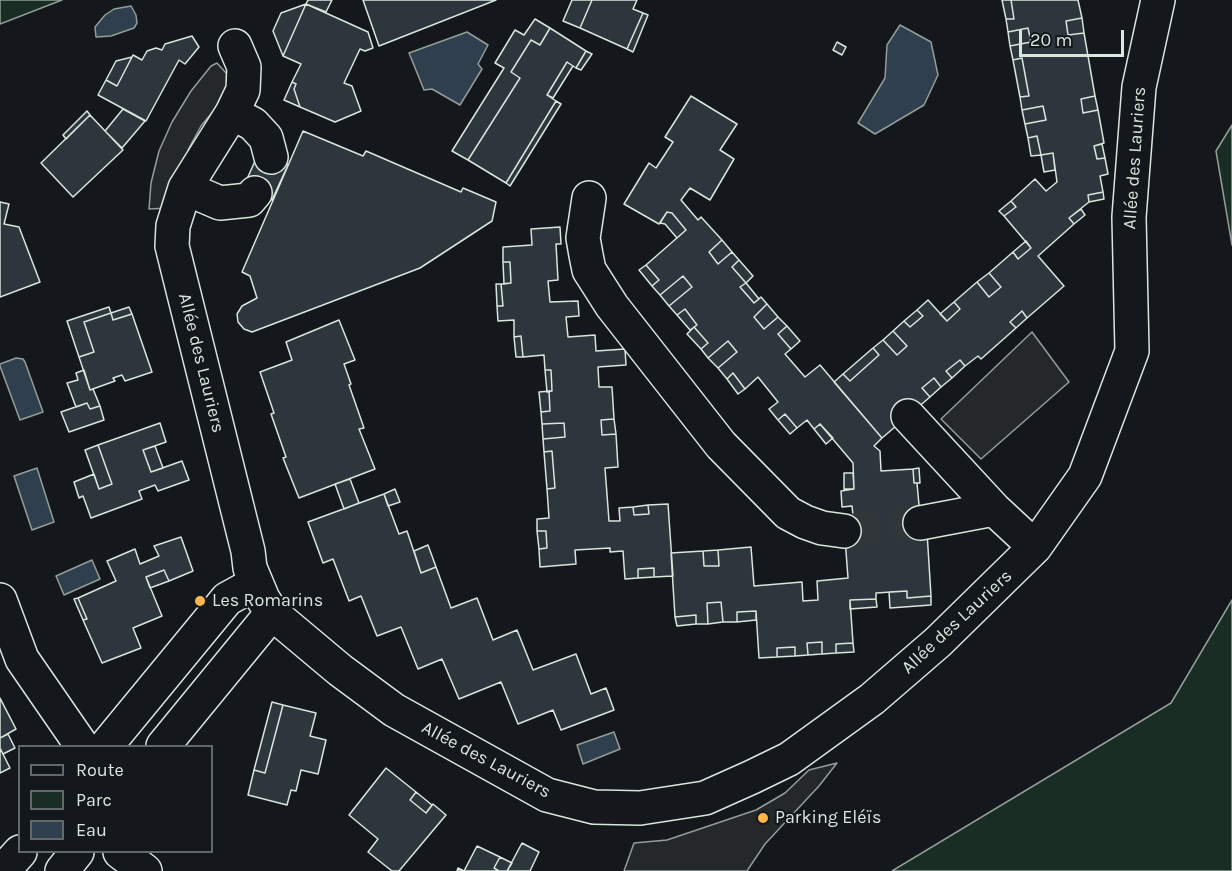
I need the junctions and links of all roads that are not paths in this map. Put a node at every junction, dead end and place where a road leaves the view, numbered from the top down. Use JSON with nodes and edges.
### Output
{"nodes":[{"id":1,"x":1158,"y":0,"type":"edge"},
{"id":2,"x":235,"y":46,"type":"dead end"},
{"id":3,"x":232,"y":113,"type":"junction"},
{"id":4,"x":271,"y":157,"type":"dead end"},
{"id":5,"x":185,"y":188,"type":"junction"},
{"id":6,"x":255,"y":193,"type":"dead end"},
{"id":7,"x":590,"y":198,"type":"dead end"},
{"id":8,"x":908,"y":416,"type":"dead end"},
{"id":9,"x":994,"y":509,"type":"junction"},
{"id":10,"x":920,"y":523,"type":"tunnel mouth"},
{"id":11,"x":844,"y":531,"type":"tunnel mouth"},
{"id":12,"x":1035,"y":548,"type":"junction"},
{"id":13,"x":256,"y":583,"type":"junction"},
{"id":14,"x":0,"y":600,"type":"edge"},
{"id":15,"x":272,"y":613,"type":"junction"},
{"id":16,"x":81,"y":745,"type":"edge"},
{"id":17,"x":108,"y":745,"type":"edge"},
{"id":18,"x":165,"y":745,"type":"edge"},
{"id":19,"x":19,"y":853,"type":"edge"},
{"id":20,"x":76,"y":853,"type":"edge"},
{"id":21,"x":121,"y":853,"type":"edge"},
{"id":22,"x":3,"y":871,"type":"edge"},
{"id":23,"x":62,"y":871,"type":"edge"},
{"id":24,"x":145,"y":871,"type":"edge"}],
"edges":[{"from":1,"to":12,"type":"street","name":"Allée des Lauriers"},
{"from":2,"to":3,"type":"street","name":"Allée des Lauriers"},
{"from":3,"to":4,"type":"street"},
{"from":3,"to":5,"type":"street","name":"Allée des Lauriers"},
{"from":5,"to":6,"type":"street"},
{"from":5,"to":13,"type":"street","name":"Allée des Lauriers"},
{"from":7,"to":11,"type":"street"},
{"from":8,"to":9,"type":"street"},
{"from":9,"to":10,"type":"street"},
{"from":9,"to":12,"type":"street"},
{"from":12,"to":15,"type":"street","name":"Allée des Lauriers"},
{"from":13,"to":15,"type":"street","name":"Allée des Lauriers"},
{"from":13,"to":17,"type":"street"},
{"from":14,"to":16,"type":"street"},
{"from":15,"to":18,"type":"street"},
{"from":19,"to":22,"type":"street"},
{"from":20,"to":23,"type":"street"},
{"from":21,"to":24,"type":"street"}]}
